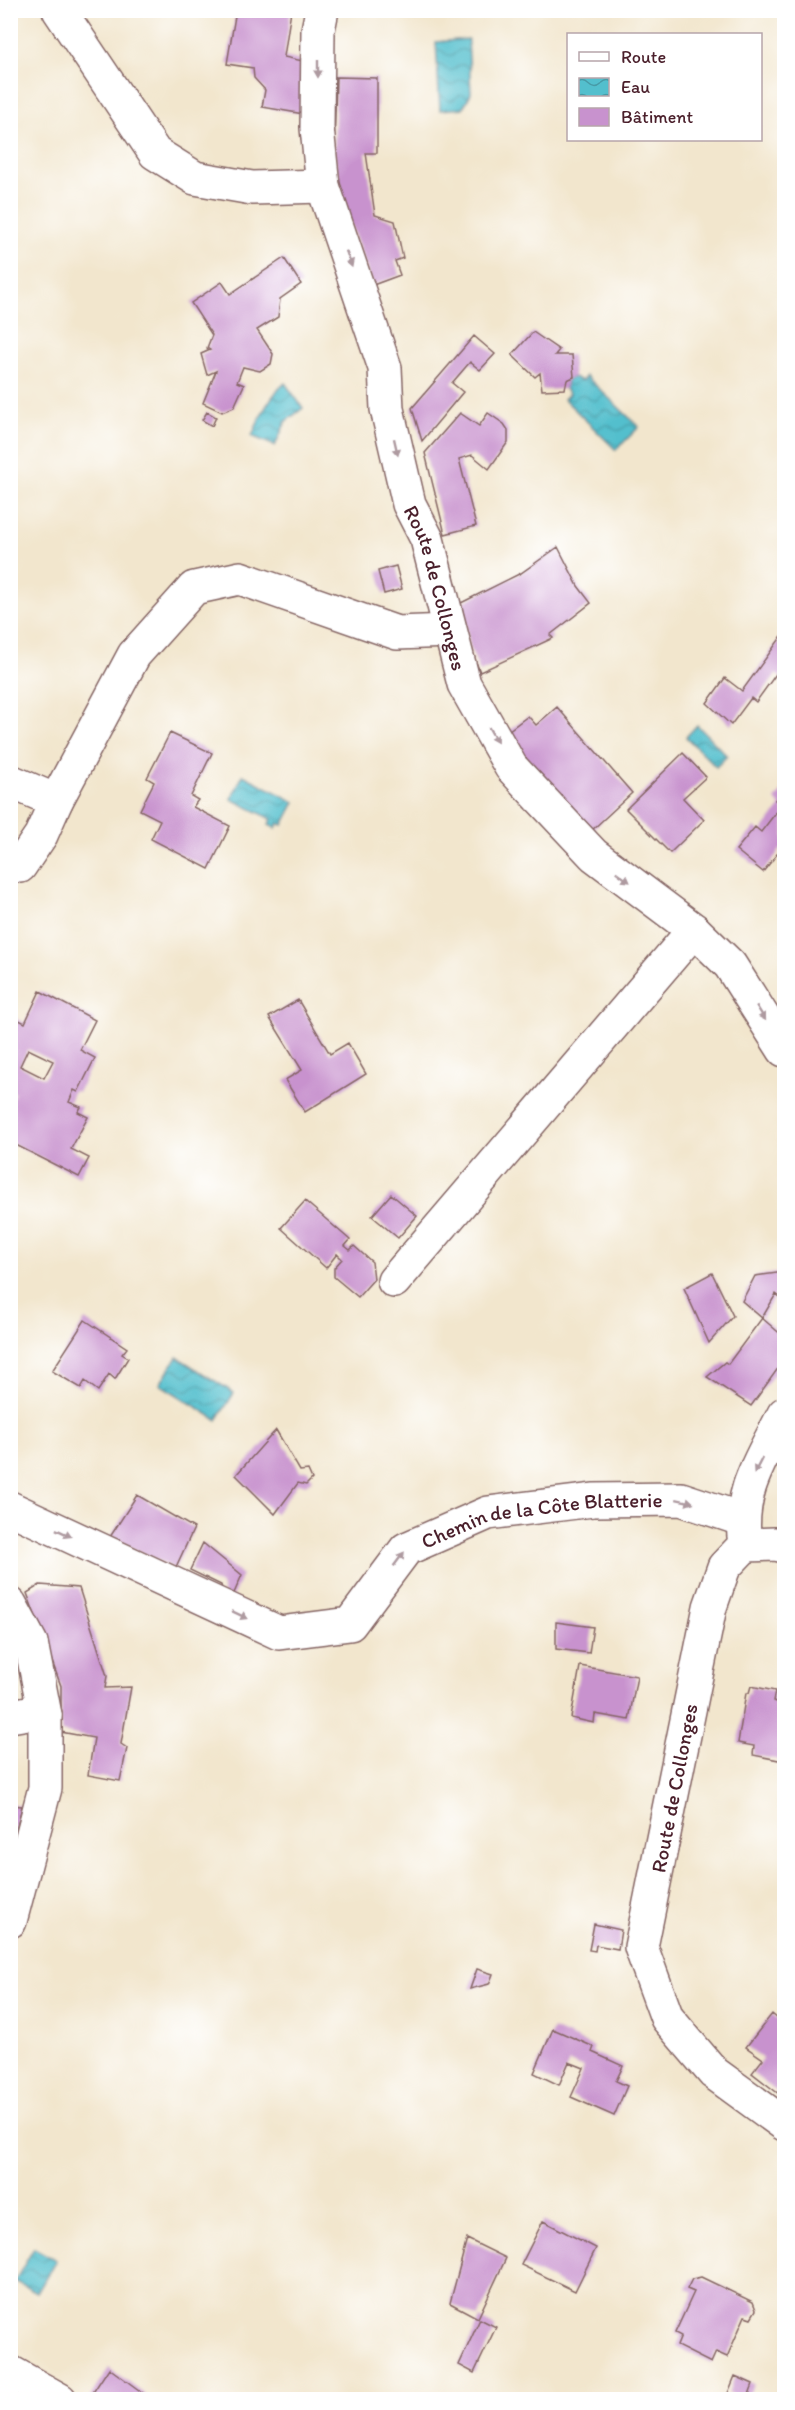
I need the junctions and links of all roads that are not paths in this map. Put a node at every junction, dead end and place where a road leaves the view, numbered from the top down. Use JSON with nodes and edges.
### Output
{"nodes":[{"id":1,"x":58,"y":10,"type":"edge"},
{"id":2,"x":322,"y":10,"type":"edge"},
{"id":3,"x":323,"y":186,"type":"junction"},
{"id":4,"x":449,"y":631,"type":"junction"},
{"id":5,"x":10,"y":781,"type":"edge"},
{"id":6,"x":56,"y":801,"type":"junction"},
{"id":7,"x":10,"y":865,"type":"edge"},
{"id":8,"x":694,"y":930,"type":"junction"},
{"id":9,"x":784,"y":1050,"type":"edge"},
{"id":10,"x":394,"y":1281,"type":"dead end"},
{"id":11,"x":784,"y":1414,"type":"edge"},
{"id":12,"x":10,"y":1508,"type":"edge"},
{"id":13,"x":743,"y":1532,"type":"junction"},
{"id":14,"x":784,"y":1546,"type":"edge"},
{"id":15,"x":10,"y":1604,"type":"edge"},
{"id":16,"x":23,"y":1668,"type":"edge"},
{"id":17,"x":45,"y":1715,"type":"junction"},
{"id":18,"x":10,"y":1716,"type":"edge"},
{"id":19,"x":10,"y":1921,"type":"edge"},
{"id":20,"x":784,"y":2124,"type":"edge"},
{"id":21,"x":10,"y":2372,"type":"edge"},
{"id":22,"x":60,"y":2400,"type":"edge"}],
"edges":[{"from":1,"to":3,"type":"street"},
{"from":2,"to":3,"type":"street","name":"Route de Collonges","one_way":true},
{"from":3,"to":4,"type":"street","name":"Route de Collonges","one_way":true},
{"from":4,"to":6,"type":"street"},
{"from":4,"to":8,"type":"street","name":"Route de Collonges","one_way":true},
{"from":5,"to":6,"type":"street"},
{"from":6,"to":7,"type":"street"},
{"from":8,"to":9,"type":"street","name":"Route de Collonges","one_way":true},
{"from":8,"to":10,"type":"street"},
{"from":11,"to":13,"type":"street","one_way":true},
{"from":12,"to":13,"type":"street","name":"Chemin de la Côte Blatterie","one_way":true},
{"from":13,"to":14,"type":"street"},
{"from":13,"to":20,"type":"street","name":"Route de Collonges"},
{"from":15,"to":16,"type":"street"},
{"from":16,"to":17,"type":"street"},
{"from":17,"to":18,"type":"street"},
{"from":17,"to":19,"type":"street"},
{"from":21,"to":22,"type":"street"}]}
